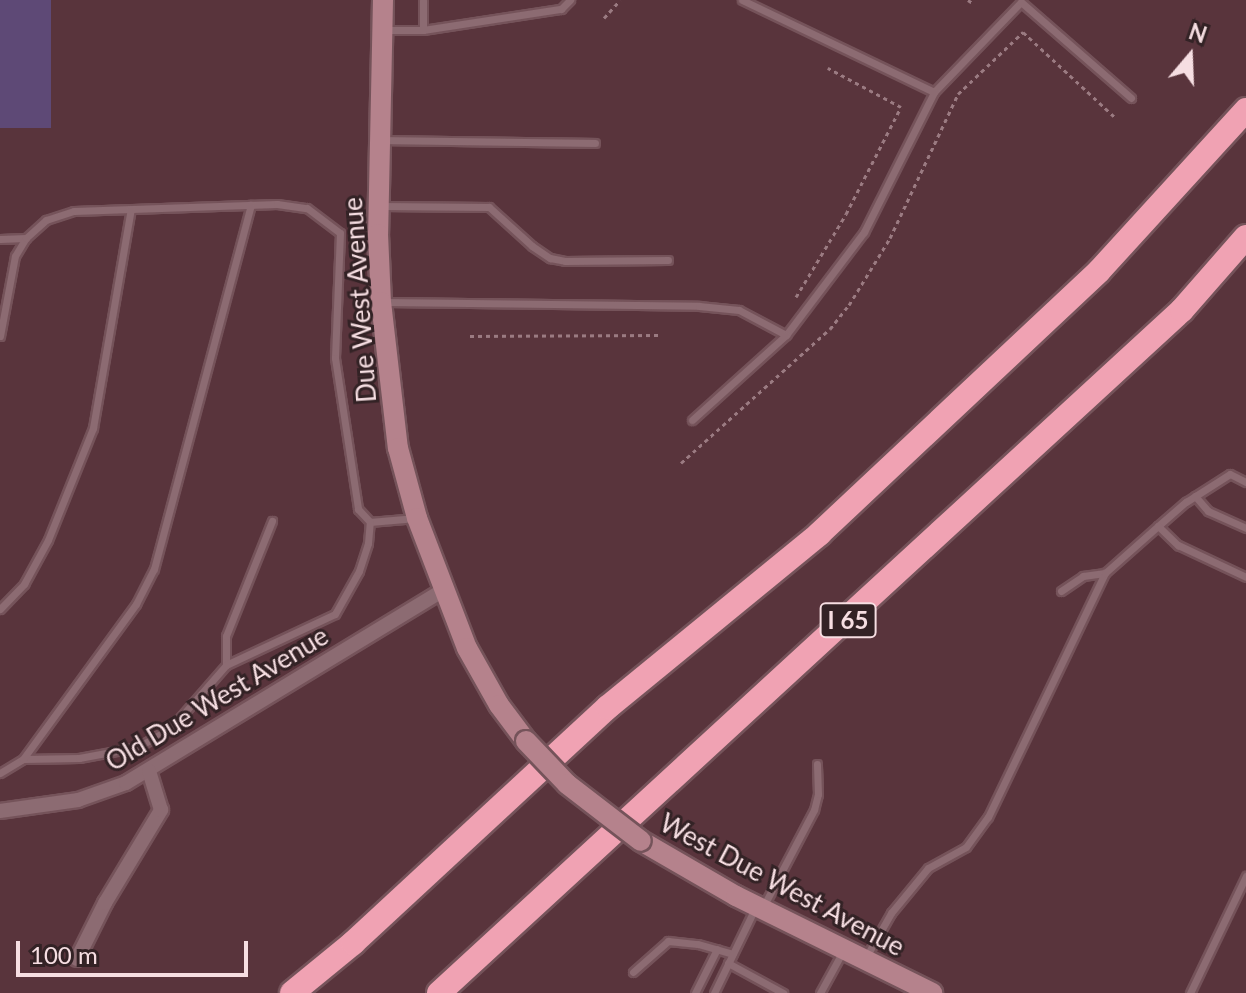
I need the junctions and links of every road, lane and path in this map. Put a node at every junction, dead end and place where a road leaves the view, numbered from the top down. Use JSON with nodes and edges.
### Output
{"nodes":[{"id":1,"x":383,"y":0,"type":"edge"},
{"id":2,"x":423,"y":0,"type":"edge"},
{"id":3,"x":570,"y":0,"type":"edge"},
{"id":4,"x":620,"y":0,"type":"edge"},
{"id":5,"x":742,"y":0,"type":"edge"},
{"id":6,"x":1019,"y":1,"type":"edge"},
{"id":7,"x":604,"y":18,"type":"dead end"},
{"id":8,"x":382,"y":30,"type":"junction"},
{"id":9,"x":423,"y":30,"type":"junction"},
{"id":10,"x":1023,"y":32,"type":"dead end"},
{"id":11,"x":828,"y":68,"type":"dead end"},
{"id":12,"x":934,"y":92,"type":"junction"},
{"id":13,"x":1131,"y":98,"type":"dead end"},
{"id":14,"x":1246,"y":110,"type":"edge"},
{"id":15,"x":1116,"y":118,"type":"dead end"},
{"id":16,"x":379,"y":140,"type":"junction"},
{"id":17,"x":595,"y":143,"type":"dead end"},
{"id":18,"x":251,"y":205,"type":"junction"},
{"id":19,"x":378,"y":206,"type":"junction"},
{"id":20,"x":131,"y":209,"type":"junction"},
{"id":21,"x":1246,"y":237,"type":"edge"},
{"id":22,"x":26,"y":238,"type":"junction"},
{"id":23,"x":0,"y":239,"type":"edge"},
{"id":24,"x":668,"y":260,"type":"dead end"},
{"id":25,"x":796,"y":297,"type":"dead end"},
{"id":26,"x":381,"y":302,"type":"junction"},
{"id":27,"x":661,"y":335,"type":"dead end"},
{"id":28,"x":786,"y":335,"type":"junction"},
{"id":29,"x":0,"y":336,"type":"edge"},
{"id":30,"x":470,"y":336,"type":"dead end"},
{"id":31,"x":692,"y":420,"type":"dead end"},
{"id":32,"x":1246,"y":482,"type":"edge"},
{"id":33,"x":1195,"y":496,"type":"junction"},
{"id":34,"x":417,"y":518,"type":"junction"},
{"id":35,"x":272,"y":521,"type":"dead end"},
{"id":36,"x":370,"y":522,"type":"junction"},
{"id":37,"x":1158,"y":526,"type":"junction"},
{"id":38,"x":1246,"y":528,"type":"edge"},
{"id":39,"x":1105,"y":573,"type":"junction"},
{"id":40,"x":1246,"y":577,"type":"edge"},
{"id":41,"x":444,"y":590,"type":"junction"},
{"id":42,"x":1061,"y":591,"type":"dead end"},
{"id":43,"x":0,"y":609,"type":"edge"},
{"id":44,"x":226,"y":665,"type":"junction"},
{"id":45,"x":23,"y":759,"type":"junction"},
{"id":46,"x":817,"y":764,"type":"dead end"},
{"id":47,"x":149,"y":771,"type":"junction"},
{"id":48,"x":0,"y":773,"type":"edge"},
{"id":49,"x":0,"y":811,"type":"edge"},
{"id":50,"x":1246,"y":876,"type":"edge"},
{"id":51,"x":759,"y":907,"type":"junction"},
{"id":52,"x":717,"y":949,"type":"junction"},
{"id":53,"x":844,"y":949,"type":"junction"},
{"id":54,"x":733,"y":954,"type":"junction"},
{"id":55,"x":77,"y":959,"type":"dead end"},
{"id":56,"x":865,"y":960,"type":"junction"},
{"id":57,"x":728,"y":963,"type":"junction"},
{"id":58,"x":633,"y":972,"type":"dead end"},
{"id":59,"x":292,"y":993,"type":"edge"},
{"id":60,"x":439,"y":993,"type":"edge"},
{"id":61,"x":695,"y":993,"type":"edge"},
{"id":62,"x":714,"y":993,"type":"edge"},
{"id":63,"x":783,"y":993,"type":"edge"},
{"id":64,"x":820,"y":993,"type":"edge"},
{"id":65,"x":932,"y":993,"type":"edge"},
{"id":66,"x":1190,"y":993,"type":"edge"}],
"edges":[{"from":1,"to":8,"type":"main road","name":"Due West Avenue"},
{"from":2,"to":9,"type":"lane"},
{"from":3,"to":9,"type":"lane"},
{"from":4,"to":7,"type":"path"},
{"from":5,"to":12,"type":"lane"},
{"from":6,"to":12,"type":"lane"},
{"from":6,"to":13,"type":"lane"},
{"from":8,"to":9,"type":"lane"},
{"from":8,"to":16,"type":"main road","name":"Due West Avenue"},
{"from":10,"to":15,"type":"path"},
{"from":11,"to":25,"type":"path"},
{"from":12,"to":28,"type":"lane"},
{"from":14,"to":59,"type":"highway"},
{"from":16,"to":17,"type":"lane"},
{"from":16,"to":19,"type":"main road","name":"Due West Avenue"},
{"from":18,"to":20,"type":"lane"},
{"from":18,"to":36,"type":"lane"},
{"from":18,"to":45,"type":"lane"},
{"from":19,"to":24,"type":"lane"},
{"from":19,"to":26,"type":"main road","name":"Due West Avenue"},
{"from":20,"to":22,"type":"lane"},
{"from":20,"to":43,"type":"lane"},
{"from":21,"to":60,"type":"highway","number":"I 65"},
{"from":22,"to":23,"type":"lane"},
{"from":22,"to":29,"type":"lane"},
{"from":26,"to":28,"type":"lane"},
{"from":26,"to":34,"type":"main road","name":"Due West Avenue"},
{"from":27,"to":30,"type":"path"},
{"from":28,"to":31,"type":"lane"},
{"from":32,"to":33,"type":"lane"},
{"from":33,"to":37,"type":"lane"},
{"from":33,"to":38,"type":"lane"},
{"from":34,"to":36,"type":"lane"},
{"from":34,"to":41,"type":"main road","name":"Due West Avenue"},
{"from":35,"to":44,"type":"lane"},
{"from":36,"to":44,"type":"lane"},
{"from":37,"to":39,"type":"lane"},
{"from":37,"to":40,"type":"lane"},
{"from":39,"to":42,"type":"lane"},
{"from":39,"to":56,"type":"lane"},
{"from":41,"to":47,"type":"street","name":"Old Due West Avenue"},
{"from":41,"to":51,"type":"main road","name":"West Due West Avenue","bridge":true},
{"from":44,"to":45,"type":"lane"},
{"from":45,"to":48,"type":"lane"},
{"from":46,"to":51,"type":"lane"},
{"from":47,"to":49,"type":"street","name":"Old Due West Avenue"},
{"from":47,"to":55,"type":"street"},
{"from":50,"to":66,"type":"lane"},
{"from":51,"to":53,"type":"main road","name":"West Due West Avenue"},
{"from":51,"to":54,"type":"lane"},
{"from":52,"to":54,"type":"lane"},
{"from":52,"to":58,"type":"lane"},
{"from":52,"to":61,"type":"lane"},
{"from":53,"to":56,"type":"main road","name":"West Due West Avenue"},
{"from":53,"to":64,"type":"lane"},
{"from":54,"to":57,"type":"lane"},
{"from":56,"to":65,"type":"main road","name":"West Due West Avenue"},
{"from":57,"to":62,"type":"lane"},
{"from":57,"to":63,"type":"lane"}]}
